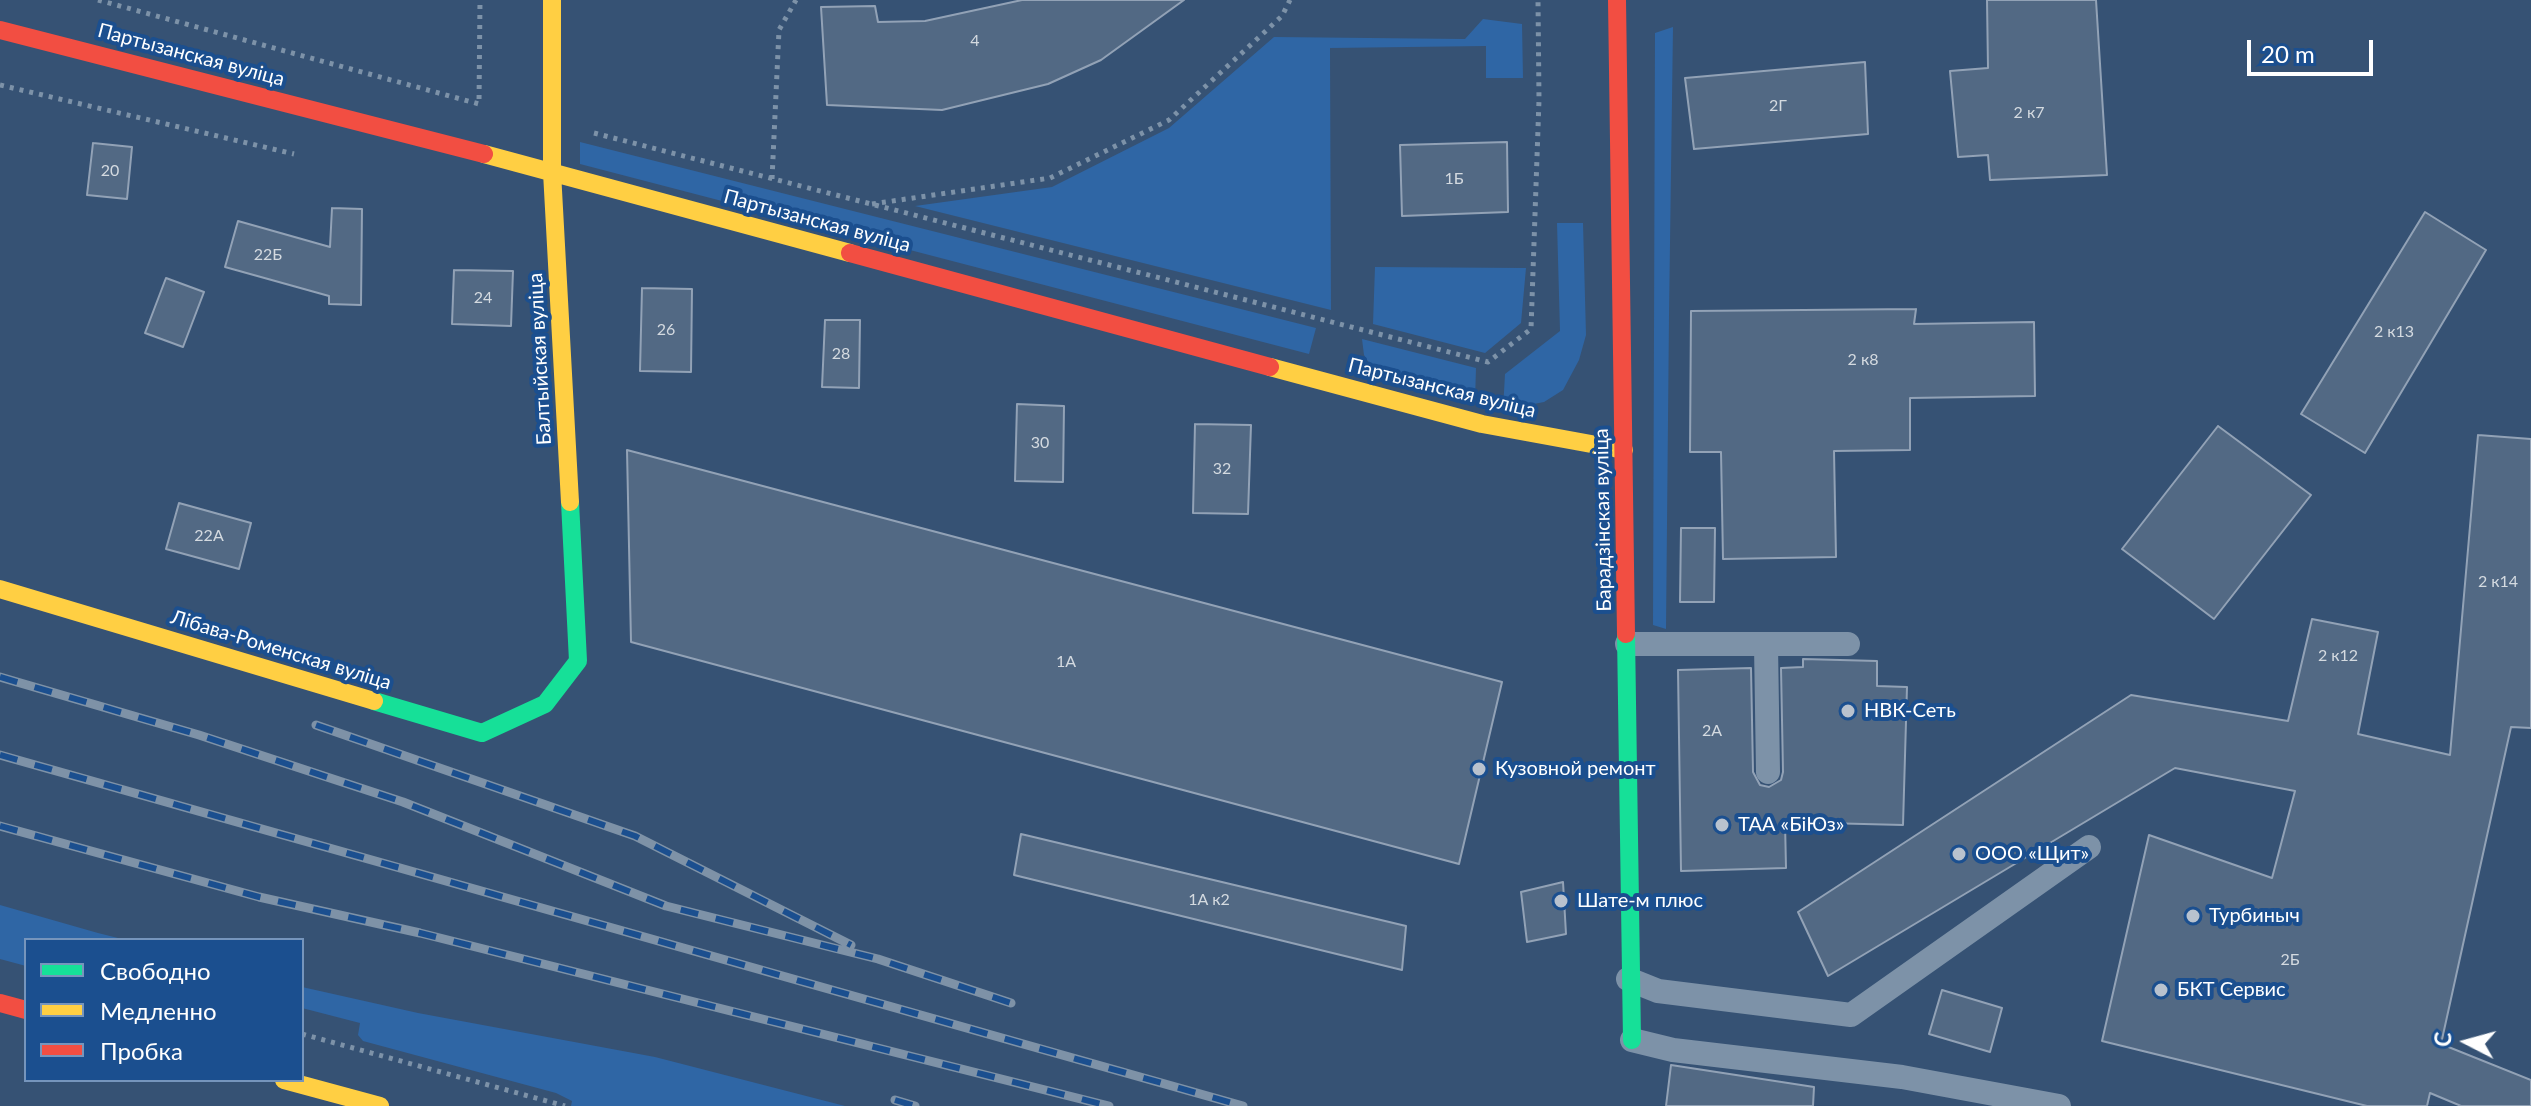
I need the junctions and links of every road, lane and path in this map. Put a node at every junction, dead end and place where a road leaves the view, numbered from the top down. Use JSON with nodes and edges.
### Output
{"nodes":[{"id":1,"x":98,"y":0,"type":"edge"},
{"id":2,"x":480,"y":0,"type":"edge"},
{"id":3,"x":552,"y":0,"type":"edge"},
{"id":4,"x":796,"y":0,"type":"edge"},
{"id":5,"x":1290,"y":0,"type":"edge"},
{"id":6,"x":1538,"y":0,"type":"edge"},
{"id":7,"x":1617,"y":0,"type":"edge"},
{"id":8,"x":0,"y":30,"type":"edge"},
{"id":9,"x":0,"y":85,"type":"edge"},
{"id":10,"x":585,"y":131,"type":"dead end"},
{"id":11,"x":308,"y":158,"type":"dead end"},
{"id":12,"x":552,"y":172,"type":"junction"},
{"id":13,"x":772,"y":179,"type":"junction"},
{"id":14,"x":870,"y":204,"type":"junction"},
{"id":15,"x":1624,"y":450,"type":"junction"},
{"id":16,"x":0,"y":589,"type":"edge"},
{"id":17,"x":1627,"y":644,"type":"junction"},
{"id":18,"x":1848,"y":644,"type":"dead end"},
{"id":19,"x":1766,"y":645,"type":"junction"},
{"id":20,"x":545,"y":704,"type":"joint"},
{"id":21,"x":1768,"y":772,"type":"dead end"},
{"id":22,"x":2089,"y":847,"type":"dead end"},
{"id":23,"x":1628,"y":979,"type":"junction"},
{"id":24,"x":0,"y":1003,"type":"edge"},
{"id":25,"x":24,"y":1009,"type":"edge"},
{"id":26,"x":304,"y":1035,"type":"edge"},
{"id":27,"x":1632,"y":1040,"type":"joint"},
{"id":28,"x":291,"y":1082,"type":"edge"},
{"id":29,"x":380,"y":1106,"type":"edge"},
{"id":30,"x":565,"y":1106,"type":"edge"},
{"id":31,"x":2059,"y":1106,"type":"edge"}],
"edges":[{"from":1,"to":2,"type":"path"},
{"from":3,"to":12,"type":"street","name":"Балтыйская вуліца"},
{"from":4,"to":13,"type":"path"},
{"from":5,"to":14,"type":"path"},
{"from":6,"to":14,"type":"path"},
{"from":7,"to":15,"type":"street","name":"Барадзінская вуліца"},
{"from":8,"to":12,"type":"street","name":"Партызанская вуліца"},
{"from":9,"to":11,"type":"path"},
{"from":10,"to":13,"type":"path"},
{"from":12,"to":15,"type":"street","name":"Партызанская вуліца"},
{"from":12,"to":20,"type":"street","name":"Балтыйская вуліца"},
{"from":13,"to":14,"type":"path"},
{"from":15,"to":17,"type":"street","name":"Барадзінская вуліца"},
{"from":16,"to":20,"type":"street","name":"Лібава-Роменская вуліца"},
{"from":17,"to":19,"type":"lane"},
{"from":17,"to":23,"type":"street","name":"Барадзінская вуліца"},
{"from":18,"to":19,"type":"lane"},
{"from":19,"to":21,"type":"lane"},
{"from":22,"to":23,"type":"lane"},
{"from":23,"to":27,"type":"street","name":"Барадзінская вуліца"},
{"from":24,"to":25,"type":"street"},
{"from":26,"to":30,"type":"path"},
{"from":27,"to":31,"type":"lane"},
{"from":28,"to":29,"type":"street"}]}
